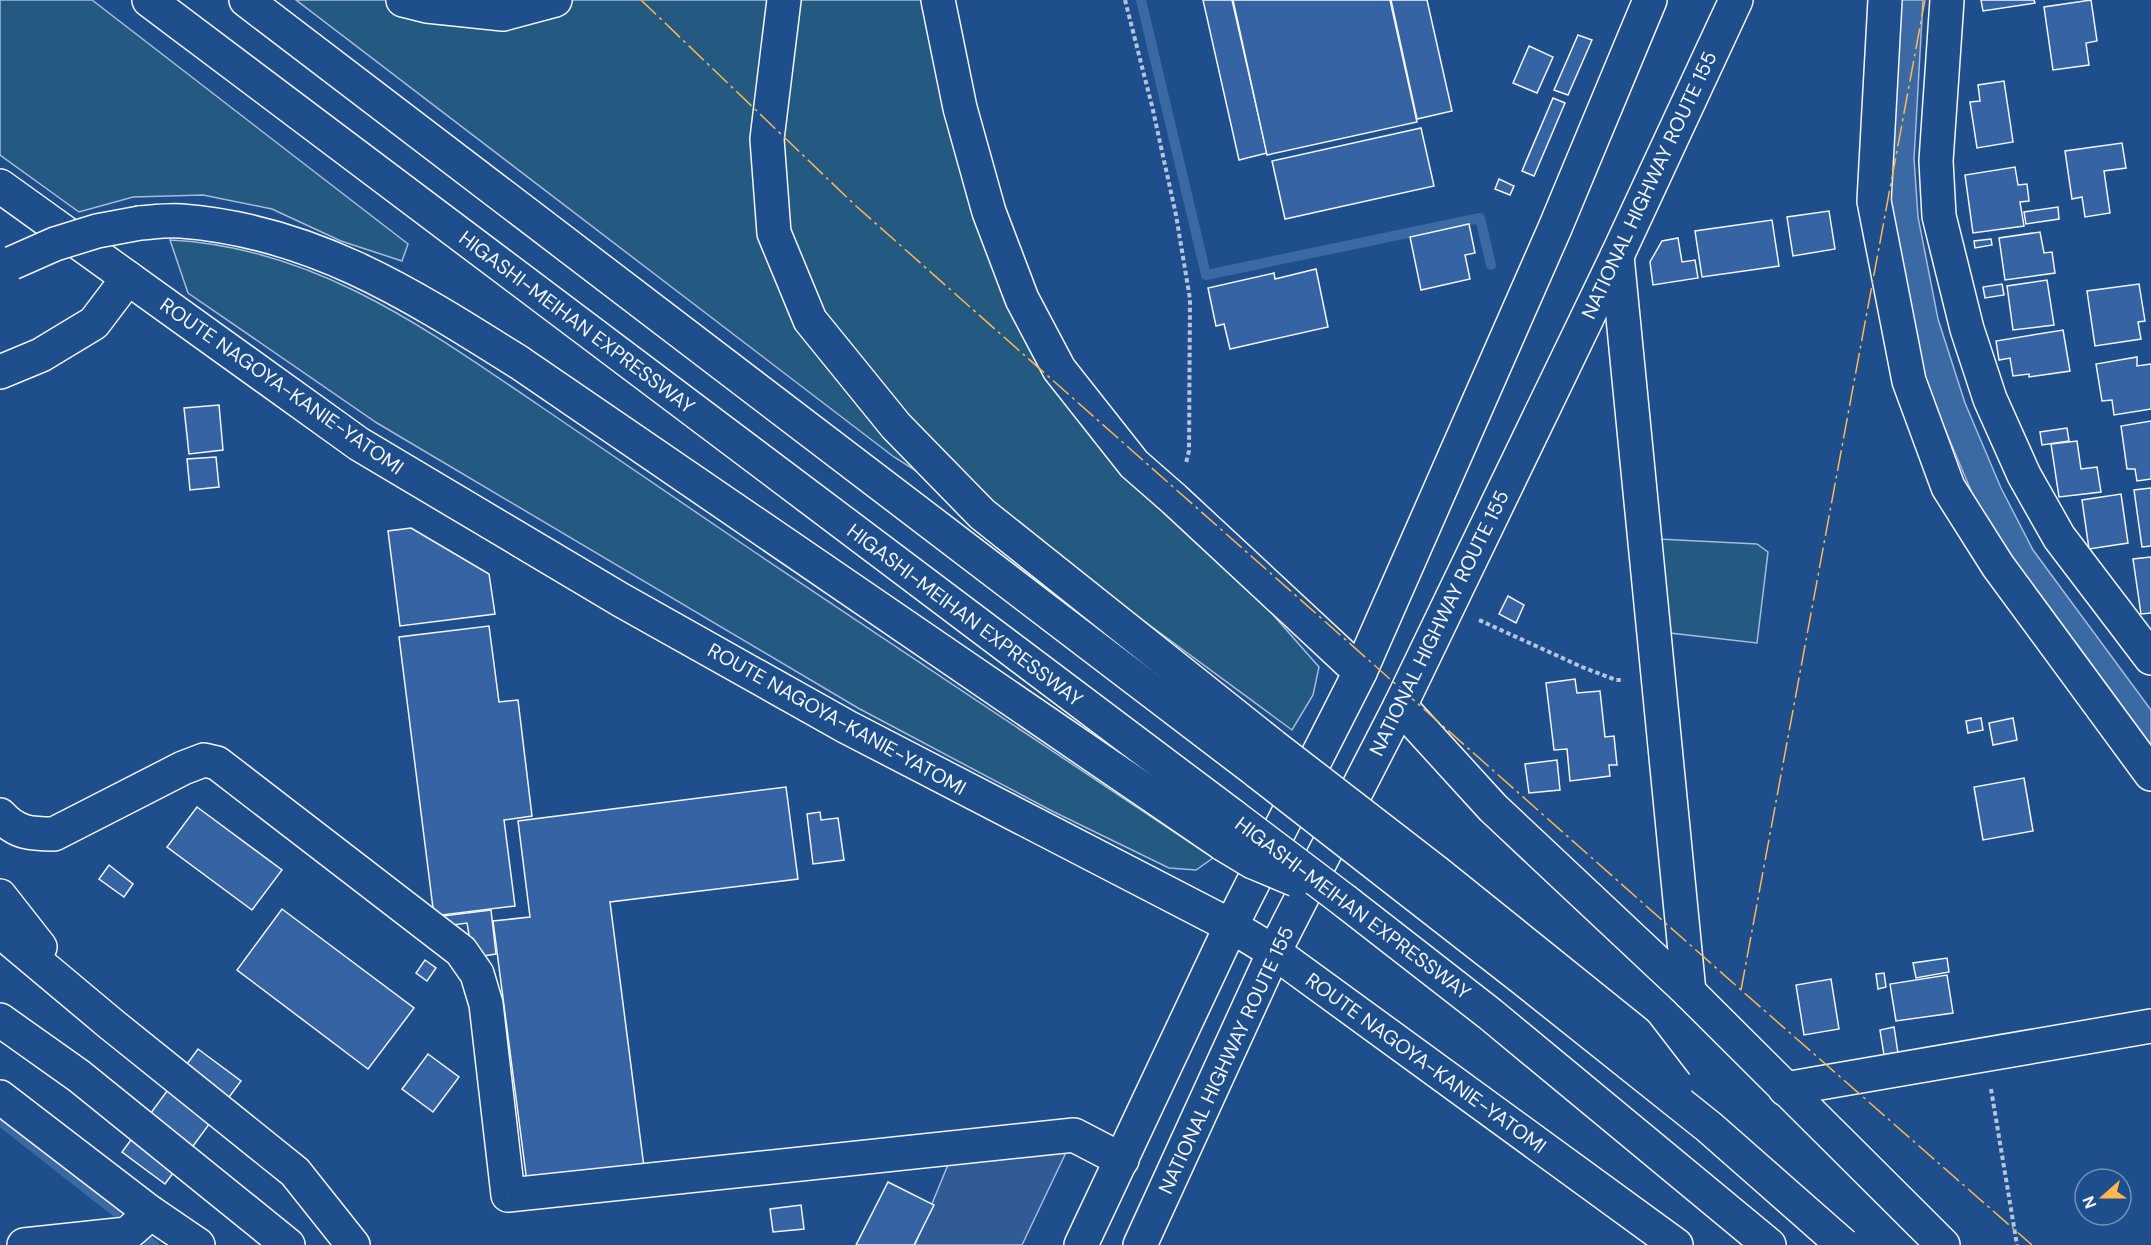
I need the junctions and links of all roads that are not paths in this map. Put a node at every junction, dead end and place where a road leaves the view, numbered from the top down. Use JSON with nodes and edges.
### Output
{"nodes":[{"id":1,"x":149,"y":0,"type":"edge"},
{"id":2,"x":246,"y":0,"type":"edge"},
{"id":3,"x":403,"y":0,"type":"edge"},
{"id":4,"x":555,"y":0,"type":"edge"},
{"id":5,"x":784,"y":0,"type":"edge"},
{"id":6,"x":938,"y":0,"type":"edge"},
{"id":7,"x":1650,"y":0,"type":"edge"},
{"id":8,"x":1736,"y":0,"type":"edge"},
{"id":9,"x":1885,"y":0,"type":"edge"},
{"id":10,"x":1947,"y":0,"type":"edge"},
{"id":11,"x":0,"y":186,"type":"edge"},
{"id":12,"x":1617,"y":256,"type":"junction"},
{"id":13,"x":6,"y":266,"type":"edge"},
{"id":14,"x":128,"y":278,"type":"junction"},
{"id":15,"x":0,"y":372,"type":"edge"},
{"id":16,"x":2151,"y":658,"type":"edge"},
{"id":17,"x":1360,"y":672,"type":"junction"},
{"id":18,"x":1400,"y":706,"type":"junction"},
{"id":19,"x":1265,"y":759,"type":"junction"},
{"id":20,"x":2151,"y":774,"type":"edge"},
{"id":21,"x":0,"y":815,"type":"edge"},
{"id":22,"x":1228,"y":831,"type":"junction"},
{"id":23,"x":0,"y":896,"type":"edge"},
{"id":24,"x":1231,"y":926,"type":"junction"},
{"id":25,"x":0,"y":931,"type":"edge"},
{"id":26,"x":1274,"y":952,"type":"junction"},
{"id":27,"x":1689,"y":992,"type":"junction"},
{"id":28,"x":0,"y":999,"type":"edge"},
{"id":29,"x":0,"y":1020,"type":"edge"},
{"id":30,"x":111,"y":1024,"type":"junction"},
{"id":31,"x":2151,"y":1026,"type":"edge"},
{"id":32,"x":79,"y":1076,"type":"junction"},
{"id":33,"x":1785,"y":1089,"type":"junction"},
{"id":34,"x":0,"y":1097,"type":"edge"},
{"id":35,"x":1122,"y":1160,"type":"junction"},
{"id":36,"x":151,"y":1213,"type":"junction"},
{"id":37,"x":24,"y":1245,"type":"edge"},
{"id":38,"x":198,"y":1245,"type":"edge"},
{"id":39,"x":288,"y":1245,"type":"edge"},
{"id":40,"x":353,"y":1245,"type":"edge"},
{"id":41,"x":1081,"y":1245,"type":"edge"},
{"id":42,"x":1140,"y":1245,"type":"edge"},
{"id":43,"x":1676,"y":1245,"type":"edge"},
{"id":44,"x":1769,"y":1245,"type":"edge"},
{"id":45,"x":1843,"y":1245,"type":"edge"},
{"id":46,"x":1943,"y":1245,"type":"edge"}],
"edges":[{"from":1,"to":22,"type":"main road","name":"HIGASHI-MEIHAN EXPRESSWAY"},
{"from":2,"to":19,"type":"main road"},
{"from":3,"to":4,"type":"main road"},
{"from":5,"to":19,"type":"main road"},
{"from":6,"to":17,"type":"main road"},
{"from":7,"to":17,"type":"main road"},
{"from":8,"to":12,"type":"main road","name":"NATIONAL HIGHWAY ROUTE 155"},
{"from":9,"to":20,"type":"main road"},
{"from":10,"to":16,"type":"main road"},
{"from":11,"to":14,"type":"main road","name":"ROUTE NAGOYA-KANIE-YATOMI"},
{"from":12,"to":18,"type":"main road","name":"NATIONAL HIGHWAY ROUTE 155"},
{"from":12,"to":27,"type":"main road"},
{"from":13,"to":22,"type":"main road","bridge":true},
{"from":14,"to":15,"type":"main road"},
{"from":14,"to":24,"type":"main road","name":"ROUTE NAGOYA-KANIE-YATOMI"},
{"from":17,"to":24,"type":"main road"},
{"from":18,"to":26,"type":"main road","name":"NATIONAL HIGHWAY ROUTE 155"},
{"from":18,"to":27,"type":"main road"},
{"from":19,"to":45,"type":"main road","bridge":true},
{"from":21,"to":35,"type":"main road"},
{"from":22,"to":44,"type":"main road","name":"HIGASHI-MEIHAN EXPRESSWAY","bridge":true},
{"from":23,"to":30,"type":"main road"},
{"from":24,"to":26,"type":"main road","name":"ROUTE NAGOYA-KANIE-YATOMI"},
{"from":24,"to":35,"type":"main road"},
{"from":25,"to":30,"type":"main road"},
{"from":26,"to":42,"type":"main road","name":"NATIONAL HIGHWAY ROUTE 155"},
{"from":26,"to":43,"type":"main road","name":"ROUTE NAGOYA-KANIE-YATOMI"},
{"from":27,"to":33,"type":"main road"},
{"from":28,"to":32,"type":"main road"},
{"from":29,"to":32,"type":"main road"},
{"from":30,"to":40,"type":"main road"},
{"from":31,"to":33,"type":"main road"},
{"from":32,"to":39,"type":"main road"},
{"from":33,"to":46,"type":"main road"},
{"from":34,"to":36,"type":"main road"},
{"from":35,"to":41,"type":"main road"},
{"from":36,"to":37,"type":"main road"},
{"from":36,"to":38,"type":"main road"}]}
